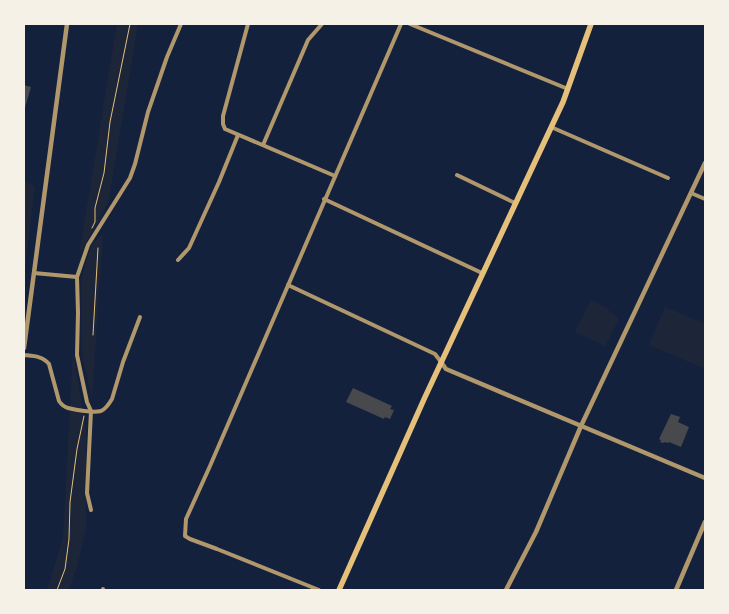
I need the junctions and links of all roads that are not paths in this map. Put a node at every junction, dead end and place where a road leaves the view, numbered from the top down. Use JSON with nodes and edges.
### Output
{"nodes":[{"id":1,"x":66,"y":24,"type":"edge"},
{"id":2,"x":181,"y":24,"type":"edge"},
{"id":3,"x":248,"y":24,"type":"edge"},
{"id":4,"x":322,"y":24,"type":"edge"},
{"id":5,"x":401,"y":24,"type":"edge"},
{"id":6,"x":410,"y":24,"type":"edge"},
{"id":7,"x":591,"y":24,"type":"edge"},
{"id":8,"x":568,"y":89,"type":"junction"},
{"id":9,"x":551,"y":128,"type":"junction"},
{"id":10,"x":238,"y":135,"type":"junction"},
{"id":11,"x":263,"y":145,"type":"junction"},
{"id":12,"x":705,"y":163,"type":"edge"},
{"id":13,"x":457,"y":175,"type":"dead end"},
{"id":14,"x":335,"y":176,"type":"junction"},
{"id":15,"x":668,"y":178,"type":"dead end"},
{"id":16,"x":691,"y":193,"type":"junction"},
{"id":17,"x":705,"y":199,"type":"edge"},
{"id":18,"x":324,"y":200,"type":"junction"},
{"id":19,"x":515,"y":203,"type":"junction"},
{"id":20,"x":178,"y":260,"type":"dead end"},
{"id":21,"x":34,"y":273,"type":"junction"},
{"id":22,"x":482,"y":273,"type":"junction"},
{"id":23,"x":77,"y":277,"type":"junction"},
{"id":24,"x":288,"y":285,"type":"junction"},
{"id":25,"x":140,"y":317,"type":"dead end"},
{"id":26,"x":24,"y":348,"type":"edge"},
{"id":27,"x":24,"y":355,"type":"edge"},
{"id":28,"x":441,"y":362,"type":"junction"},
{"id":29,"x":91,"y":411,"type":"junction"},
{"id":30,"x":581,"y":426,"type":"junction"},
{"id":31,"x":705,"y":478,"type":"edge"},
{"id":32,"x":91,"y":510,"type":"dead end"},
{"id":33,"x":705,"y":522,"type":"edge"},
{"id":34,"x":319,"y":590,"type":"edge"},
{"id":35,"x":339,"y":590,"type":"edge"},
{"id":36,"x":506,"y":590,"type":"edge"},
{"id":37,"x":676,"y":590,"type":"edge"}],
"edges":[{"from":1,"to":21,"type":"street"},
{"from":2,"to":23,"type":"street"},
{"from":3,"to":10,"type":"street"},
{"from":4,"to":11,"type":"street"},
{"from":5,"to":14,"type":"street"},
{"from":6,"to":8,"type":"street"},
{"from":7,"to":8,"type":"main road"},
{"from":8,"to":9,"type":"main road"},
{"from":9,"to":15,"type":"street"},
{"from":9,"to":19,"type":"main road"},
{"from":10,"to":11,"type":"street"},
{"from":10,"to":20,"type":"street"},
{"from":11,"to":14,"type":"street"},
{"from":12,"to":16,"type":"street"},
{"from":13,"to":19,"type":"street"},
{"from":14,"to":18,"type":"street"},
{"from":16,"to":17,"type":"street"},
{"from":16,"to":30,"type":"street"},
{"from":18,"to":22,"type":"street"},
{"from":18,"to":24,"type":"street"},
{"from":19,"to":22,"type":"main road"},
{"from":21,"to":23,"type":"street"},
{"from":21,"to":26,"type":"street"},
{"from":22,"to":28,"type":"main road"},
{"from":23,"to":29,"type":"street"},
{"from":24,"to":28,"type":"street"},
{"from":24,"to":34,"type":"street"},
{"from":25,"to":29,"type":"street"},
{"from":27,"to":29,"type":"street"},
{"from":28,"to":30,"type":"street"},
{"from":28,"to":35,"type":"main road"},
{"from":29,"to":32,"type":"street"},
{"from":30,"to":31,"type":"street"},
{"from":30,"to":36,"type":"street"},
{"from":33,"to":37,"type":"street"}]}
